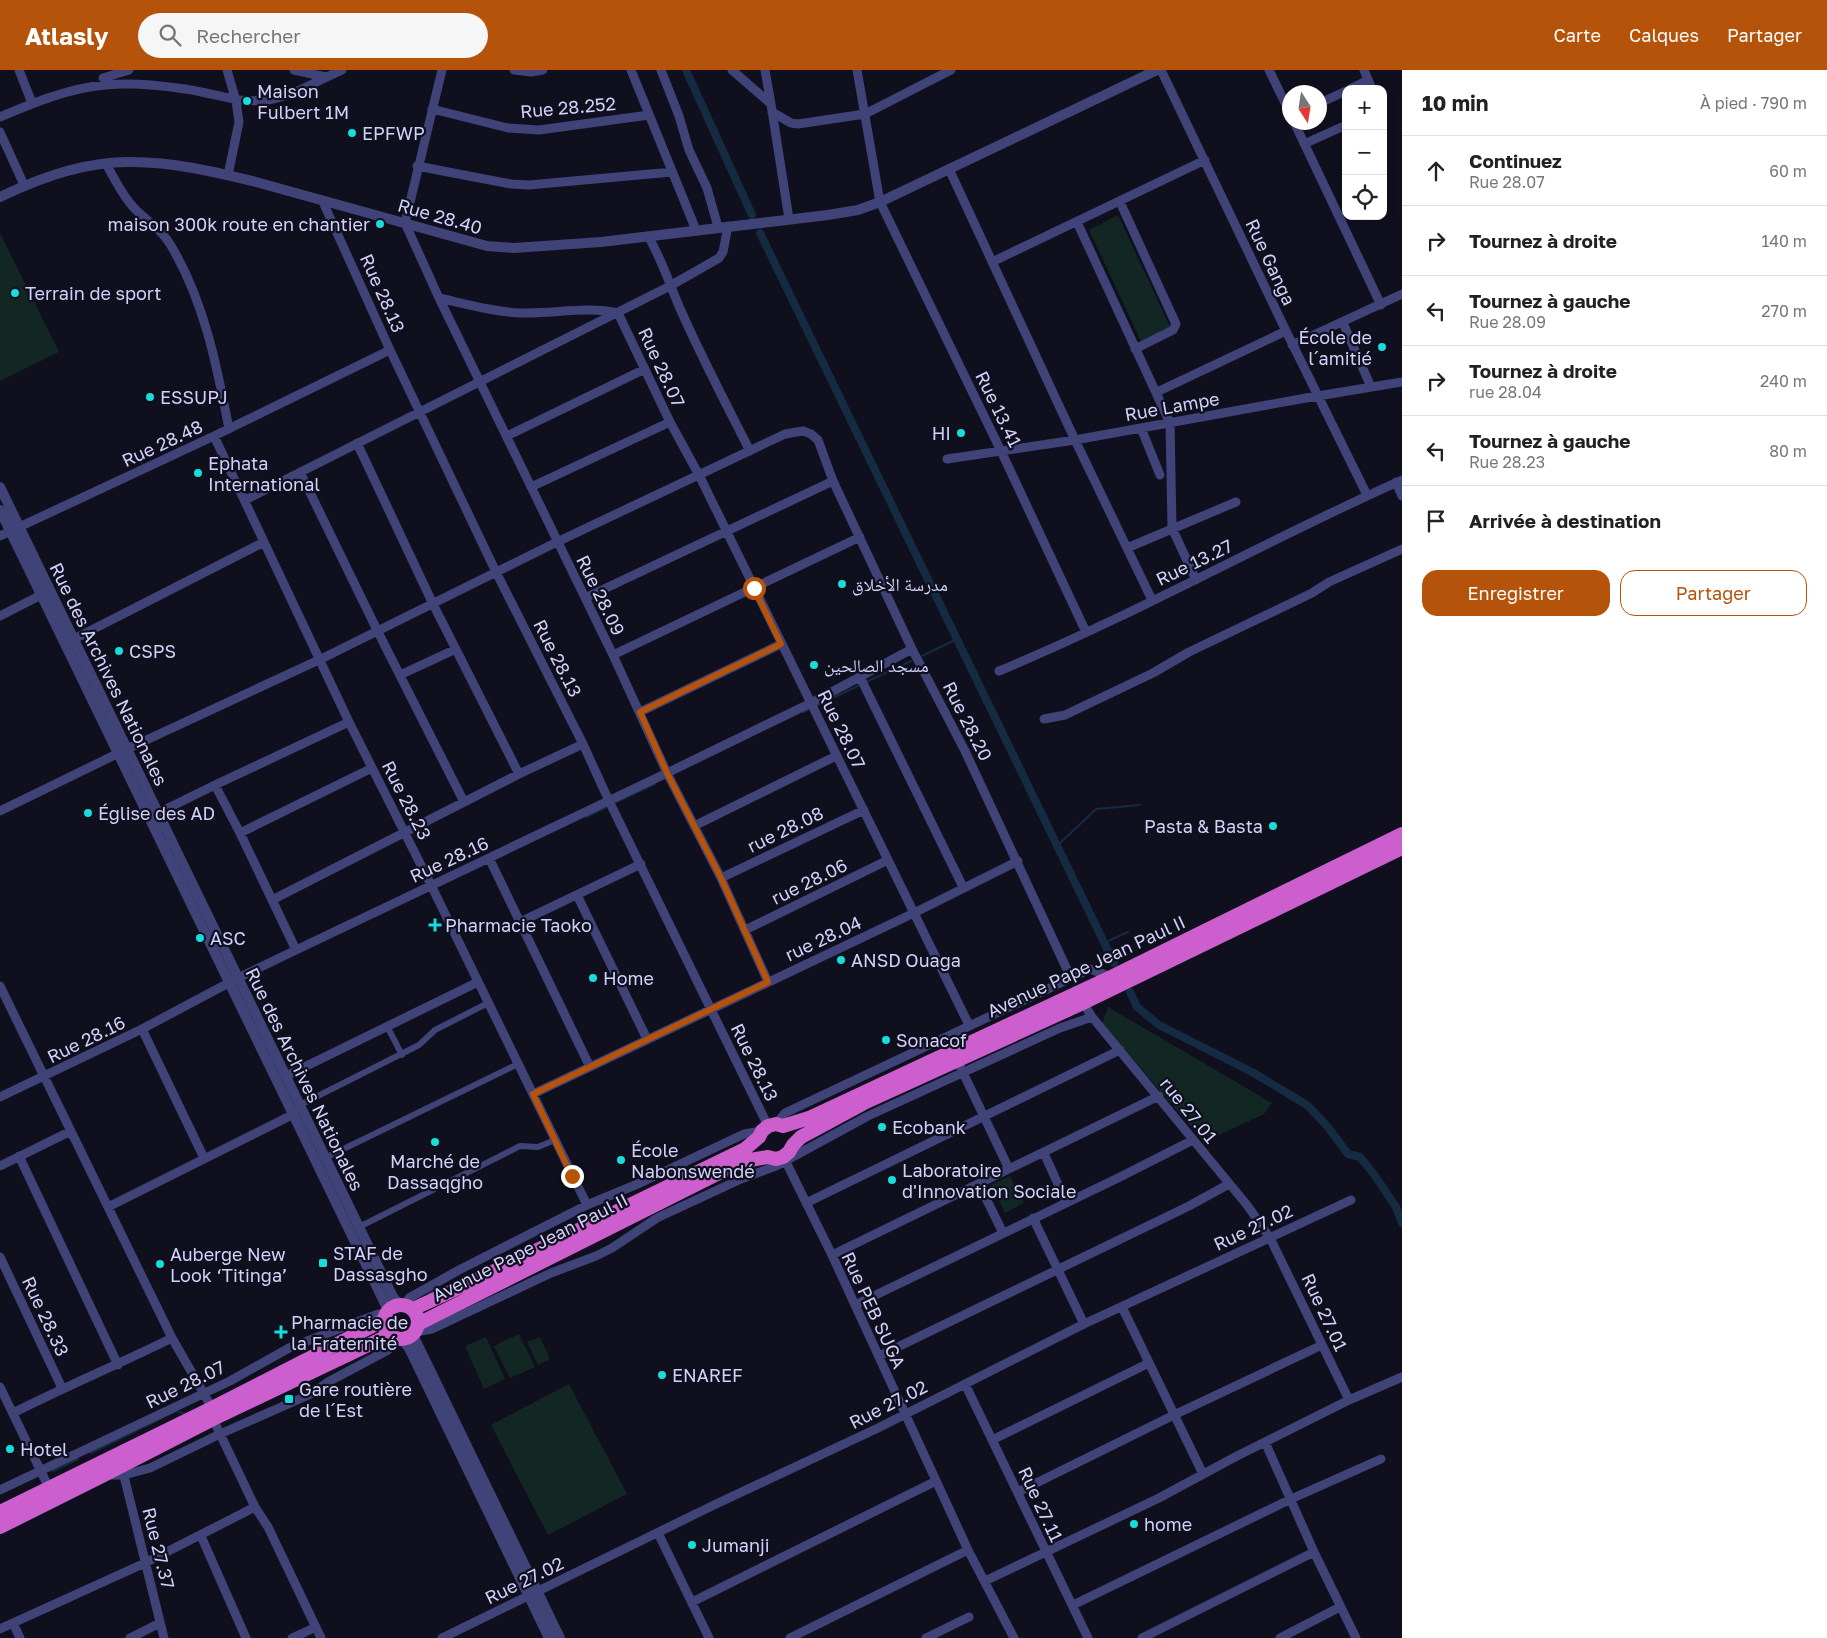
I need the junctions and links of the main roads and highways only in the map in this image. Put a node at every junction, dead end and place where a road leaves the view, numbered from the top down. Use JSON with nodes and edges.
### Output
{"nodes":[{"id":1,"x":1402,"y":834,"type":"edge"},
{"id":2,"x":1402,"y":848,"type":"edge"},
{"id":3,"x":770,"y":1129,"type":"junction"},
{"id":4,"x":793,"y":1145,"type":"junction"},
{"id":5,"x":768,"y":1157,"type":"junction"},
{"id":6,"x":396,"y":1310,"type":"junction"},
{"id":7,"x":406,"y":1334,"type":"junction"},
{"id":8,"x":212,"y":1414,"type":"junction"},
{"id":9,"x":0,"y":1511,"type":"edge"},
{"id":10,"x":0,"y":1528,"type":"edge"}],
"edges":[{"from":1,"to":3,"type":"highway","name":"Avenue Pape Jean Paul II"},
{"from":2,"to":4,"type":"highway","name":"Avenue Pape Jean Paul II"},
{"from":3,"to":4,"type":"highway"},
{"from":3,"to":5,"type":"highway"},
{"from":3,"to":6,"type":"highway","name":"Avenue Pape Jean Paul II"},
{"from":4,"to":5,"type":"highway","name":"Avenue Pape Jean Paul II"},
{"from":5,"to":7,"type":"highway","name":"Avenue Pape Jean Paul II"},
{"from":6,"to":7,"type":"highway"},
{"from":6,"to":7,"type":"highway","name":"Avenue Pape Jean Paul II"},
{"from":6,"to":8,"type":"highway","name":"Avenue Pape Jean Paul II"},
{"from":7,"to":8,"type":"highway","name":"Avenue Pape Jean Paul II"},
{"from":8,"to":9,"type":"highway","name":"Avenue Pape Jean Paul II"},
{"from":8,"to":10,"type":"highway","name":"Avenue Pape Jean Paul II"}]}
